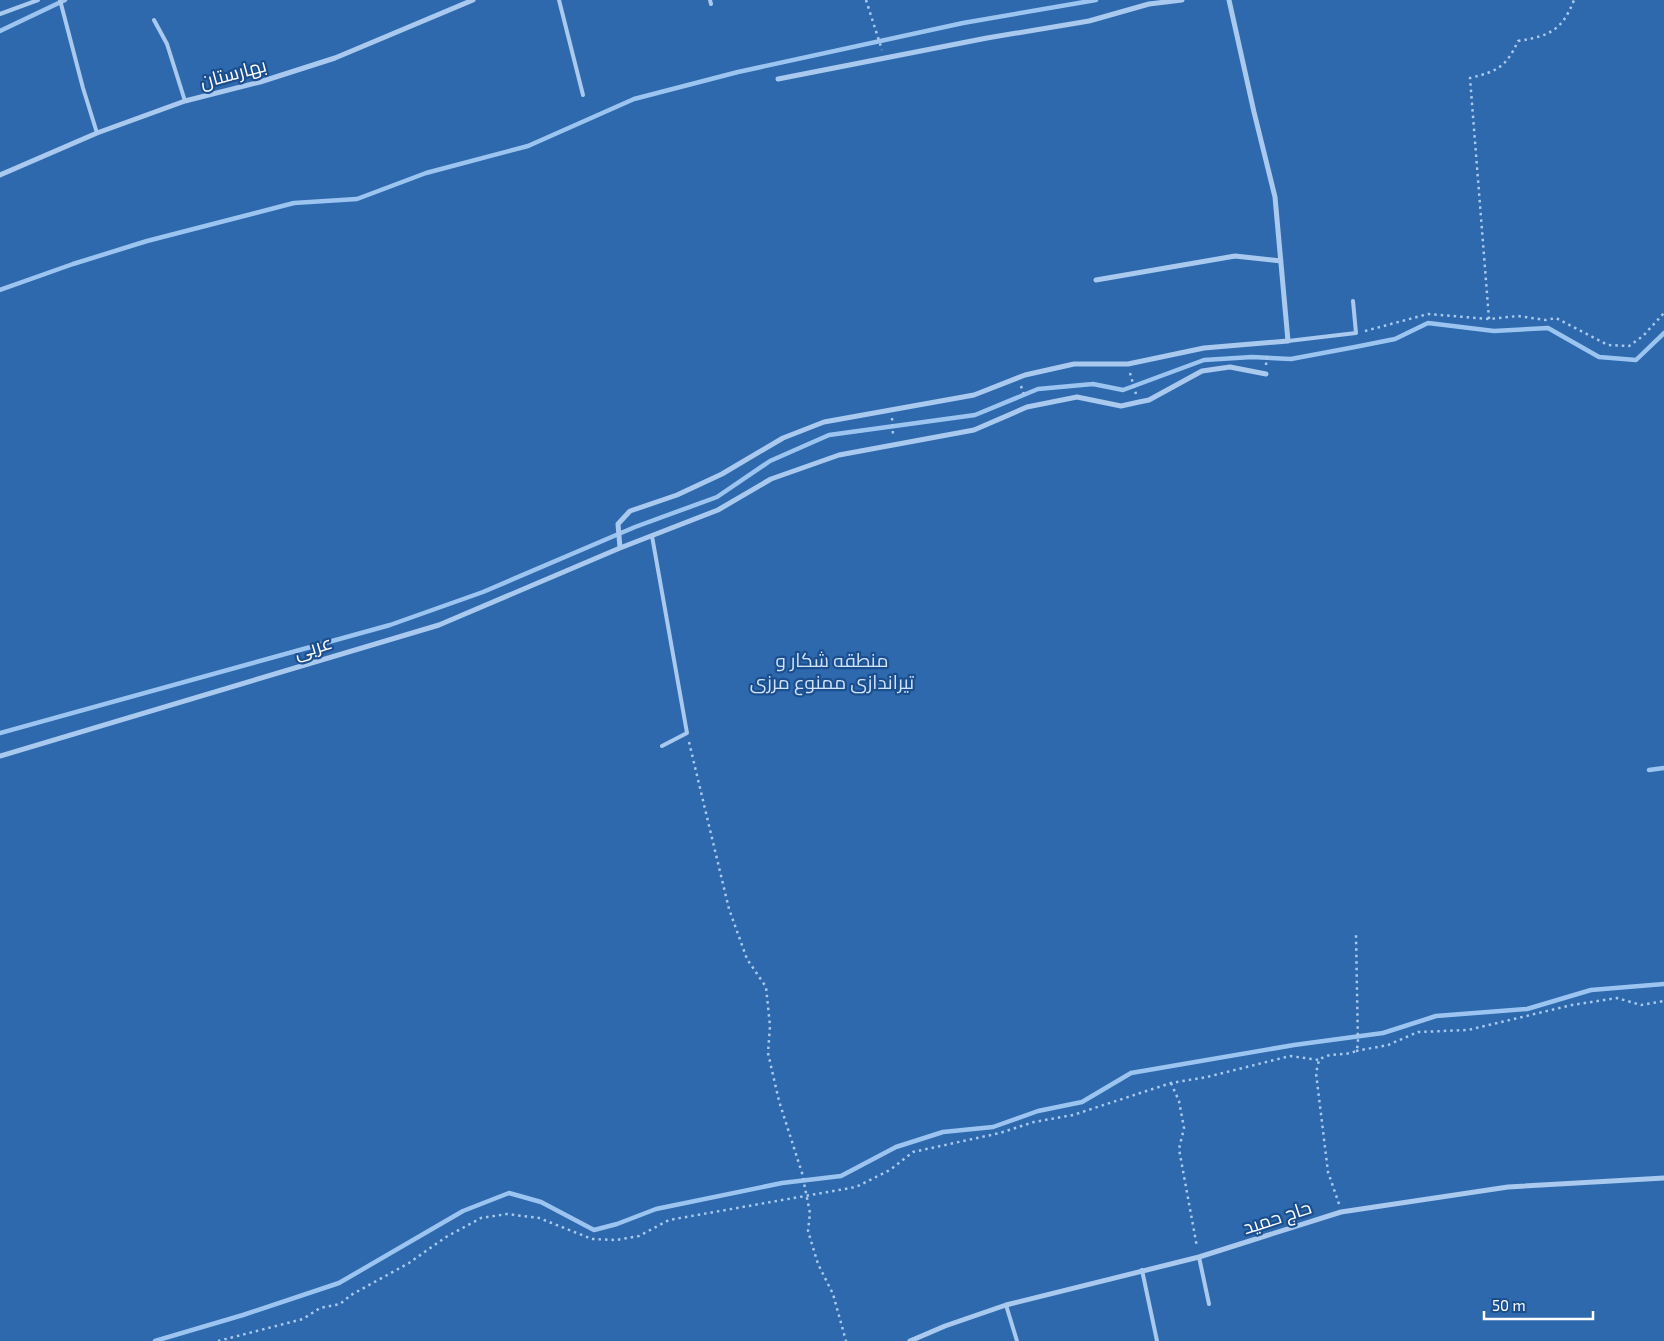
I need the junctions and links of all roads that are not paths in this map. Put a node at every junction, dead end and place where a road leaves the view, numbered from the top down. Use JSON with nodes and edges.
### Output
{"nodes":[{"id":1,"x":38,"y":0,"type":"edge"},
{"id":2,"x":60,"y":0,"type":"edge"},
{"id":3,"x":473,"y":0,"type":"edge"},
{"id":4,"x":559,"y":0,"type":"edge"},
{"id":5,"x":1182,"y":0,"type":"edge"},
{"id":6,"x":1229,"y":0,"type":"edge"},
{"id":7,"x":0,"y":14,"type":"edge"},
{"id":8,"x":154,"y":20,"type":"dead end"},
{"id":9,"x":778,"y":79,"type":"dead end"},
{"id":10,"x":584,"y":94,"type":"dead end"},
{"id":11,"x":185,"y":101,"type":"junction"},
{"id":12,"x":97,"y":133,"type":"junction"},
{"id":13,"x":0,"y":175,"type":"edge"},
{"id":14,"x":1282,"y":261,"type":"junction"},
{"id":15,"x":1096,"y":280,"type":"dead end"},
{"id":16,"x":1353,"y":301,"type":"dead end"},
{"id":17,"x":1288,"y":341,"type":"junction"},
{"id":18,"x":1266,"y":374,"type":"dead end"},
{"id":19,"x":652,"y":536,"type":"junction"},
{"id":20,"x":620,"y":548,"type":"junction"},
{"id":21,"x":662,"y":746,"type":"dead end"},
{"id":22,"x":0,"y":756,"type":"edge"},
{"id":23,"x":1664,"y":1178,"type":"edge"},
{"id":24,"x":1199,"y":1257,"type":"junction"},
{"id":25,"x":1142,"y":1270,"type":"junction"},
{"id":26,"x":1209,"y":1304,"type":"dead end"},
{"id":27,"x":1006,"y":1305,"type":"junction"},
{"id":28,"x":910,"y":1341,"type":"edge"},
{"id":29,"x":1017,"y":1341,"type":"edge"},
{"id":30,"x":1158,"y":1341,"type":"edge"}],
"edges":[{"from":1,"to":7,"type":"lane"},
{"from":2,"to":12,"type":"lane"},
{"from":3,"to":11,"type":"street","name":"بهارستان"},
{"from":4,"to":10,"type":"lane"},
{"from":5,"to":9,"type":"street"},
{"from":6,"to":14,"type":"street"},
{"from":8,"to":11,"type":"lane"},
{"from":11,"to":12,"type":"street","name":"بهارستان"},
{"from":12,"to":13,"type":"street","name":"بهارستان"},
{"from":14,"to":15,"type":"street"},
{"from":14,"to":17,"type":"street"},
{"from":16,"to":17,"type":"lane"},
{"from":17,"to":20,"type":"street"},
{"from":18,"to":19,"type":"street","name":"عربی"},
{"from":19,"to":20,"type":"street","name":"عربی"},
{"from":19,"to":21,"type":"lane"},
{"from":20,"to":22,"type":"street","name":"عربی"},
{"from":23,"to":24,"type":"street","name":"حاج حمید"},
{"from":24,"to":25,"type":"street","name":"حاج حمید"},
{"from":24,"to":26,"type":"lane"},
{"from":25,"to":27,"type":"street","name":"حاج حمید"},
{"from":25,"to":30,"type":"lane"},
{"from":27,"to":28,"type":"street","name":"حاج حمید"},
{"from":27,"to":29,"type":"lane"}]}
